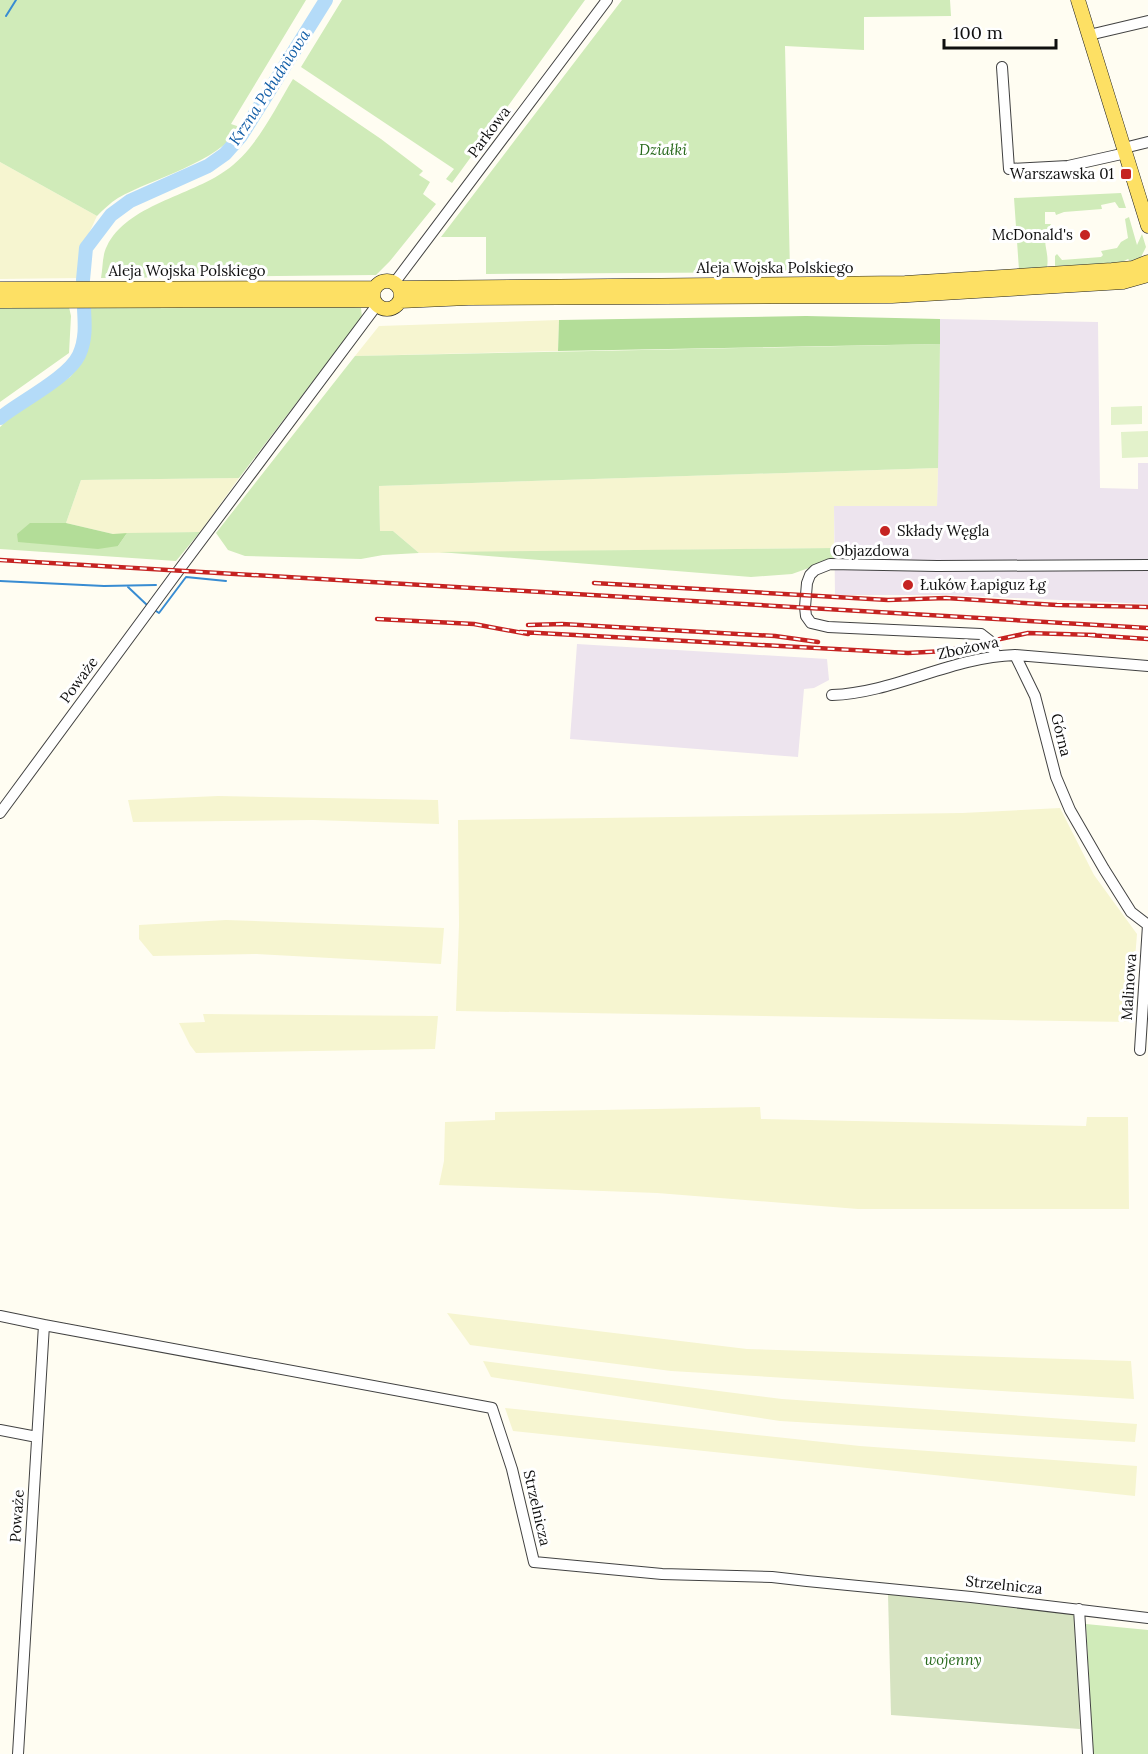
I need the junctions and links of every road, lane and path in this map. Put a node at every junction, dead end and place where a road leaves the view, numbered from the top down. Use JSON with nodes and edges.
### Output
{"nodes":[{"id":1,"x":607,"y":0,"type":"edge"},
{"id":2,"x":1078,"y":0,"type":"edge"},
{"id":3,"x":1148,"y":21,"type":"edge"},
{"id":4,"x":1089,"y":35,"type":"junction"},
{"id":5,"x":1002,"y":68,"type":"dead end"},
{"id":6,"x":1148,"y":142,"type":"edge"},
{"id":7,"x":1125,"y":150,"type":"junction"},
{"id":8,"x":1145,"y":212,"type":"edge"},
{"id":9,"x":1148,"y":226,"type":"edge"},
{"id":10,"x":1148,"y":262,"type":"edge"},
{"id":11,"x":1148,"y":275,"type":"edge"},
{"id":12,"x":0,"y":289,"type":"edge"},
{"id":13,"x":398,"y":290,"type":"junction"},
{"id":14,"x":375,"y":298,"type":"junction"},
{"id":15,"x":0,"y":302,"type":"edge"},
{"id":16,"x":1148,"y":565,"type":"edge"},
{"id":17,"x":1015,"y":655,"type":"junction"},
{"id":18,"x":996,"y":656,"type":"junction"},
{"id":19,"x":1148,"y":666,"type":"edge"},
{"id":20,"x":832,"y":695,"type":"dead end"},
{"id":21,"x":0,"y":813,"type":"edge"},
{"id":22,"x":1148,"y":925,"type":"edge"},
{"id":23,"x":1140,"y":1050,"type":"dead end"},
{"id":24,"x":0,"y":1316,"type":"edge"},
{"id":25,"x":44,"y":1325,"type":"junction"},
{"id":26,"x":0,"y":1430,"type":"edge"},
{"id":27,"x":37,"y":1437,"type":"junction"},
{"id":28,"x":1079,"y":1609,"type":"junction"},
{"id":29,"x":1148,"y":1618,"type":"edge"},
{"id":30,"x":18,"y":1754,"type":"edge"},
{"id":31,"x":1088,"y":1754,"type":"edge"}],
"edges":[{"from":1,"to":13,"type":"street","name":"Parkowa"},
{"from":2,"to":4,"type":"main road"},
{"from":3,"to":4,"type":"street"},
{"from":4,"to":7,"type":"main road"},
{"from":5,"to":7,"type":"street"},
{"from":6,"to":7,"type":"street"},
{"from":7,"to":8,"type":"main road"},
{"from":8,"to":9,"type":"main road"},
{"from":10,"to":13,"type":"main road","name":"Aleja Wojska Polskiego"},
{"from":11,"to":13,"type":"main road","name":"Aleja Wojska Polskiego"},
{"from":12,"to":14,"type":"main road","name":"Aleja Wojska Polskiego"},
{"from":13,"to":14,"type":"main road"},
{"from":13,"to":14,"type":"main road"},
{"from":14,"to":15,"type":"main road","name":"Aleja Wojska Polskiego"},
{"from":14,"to":21,"type":"street","name":"Poważe"},
{"from":16,"to":18,"type":"street","name":"Objazdowa"},
{"from":17,"to":18,"type":"street","name":"Zbożowa"},
{"from":17,"to":19,"type":"street","name":"Zbożowa"},
{"from":17,"to":22,"type":"street","name":"Górna"},
{"from":18,"to":20,"type":"street","name":"Zbożowa"},
{"from":22,"to":23,"type":"street","name":"Malinowa"},
{"from":24,"to":25,"type":"street"},
{"from":25,"to":27,"type":"street","name":"Poważe"},
{"from":25,"to":28,"type":"street","name":"Strzelnicza"},
{"from":26,"to":27,"type":"street"},
{"from":27,"to":30,"type":"street","name":"Poważe"},
{"from":28,"to":29,"type":"street","name":"Strzelnicza"},
{"from":28,"to":31,"type":"street"}]}
